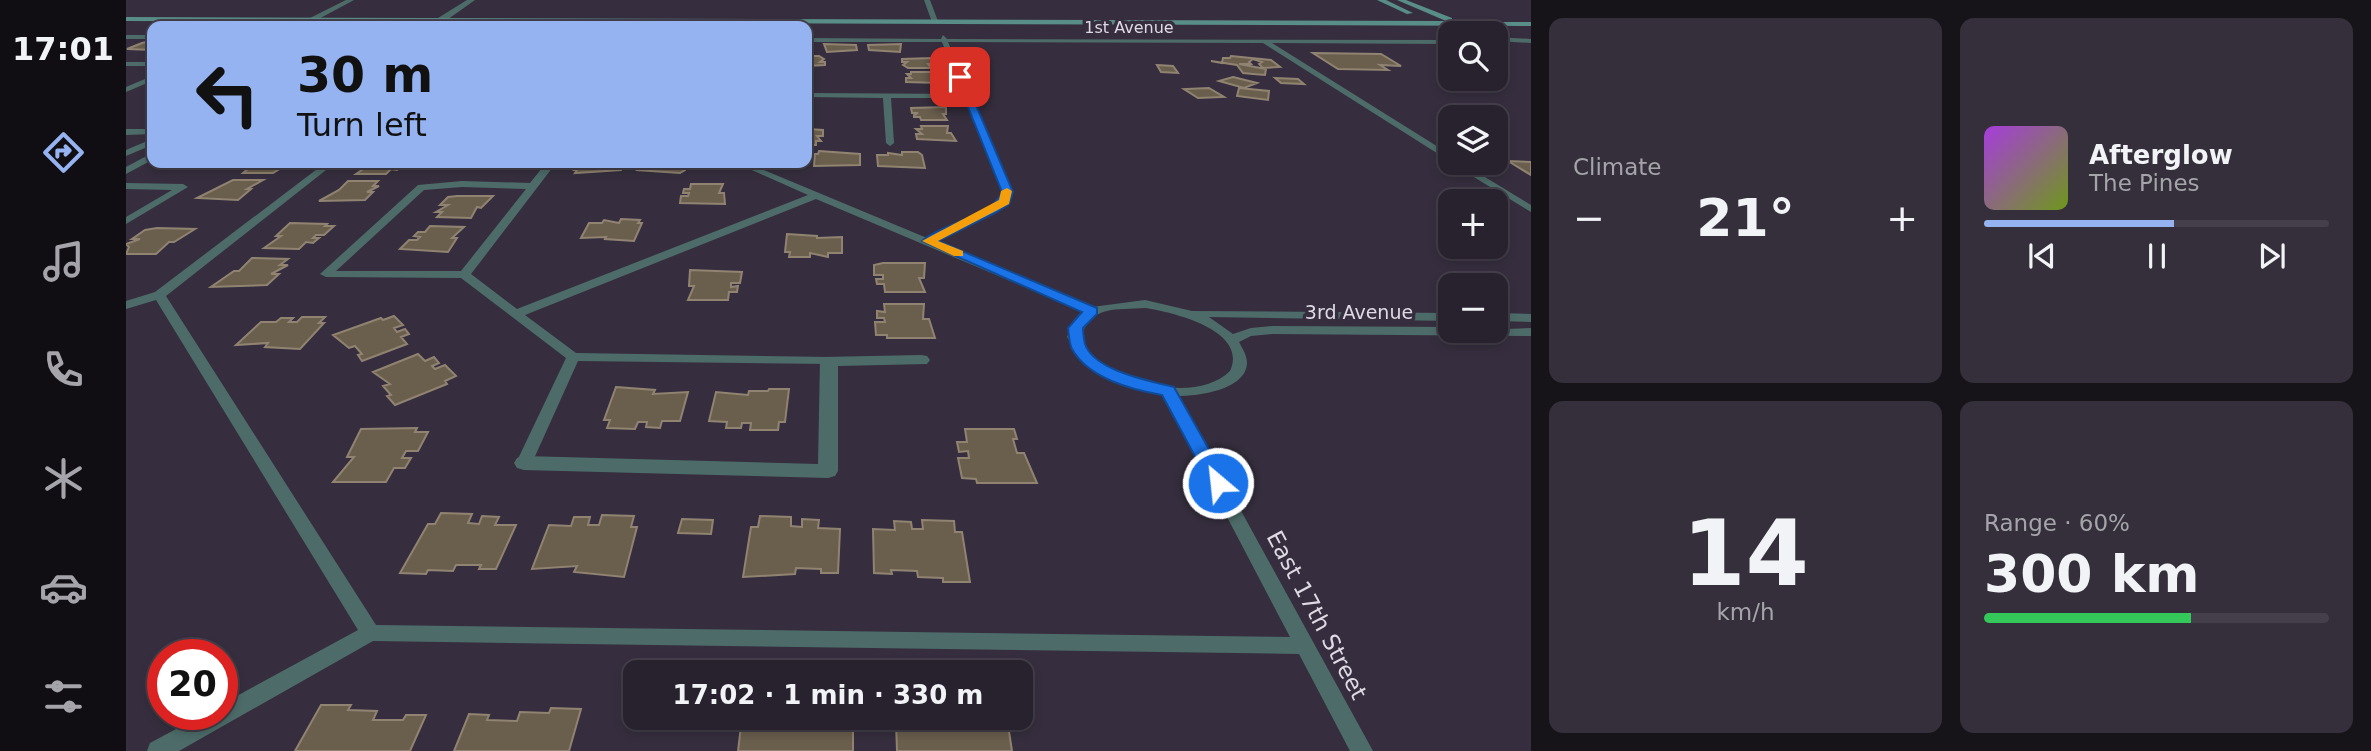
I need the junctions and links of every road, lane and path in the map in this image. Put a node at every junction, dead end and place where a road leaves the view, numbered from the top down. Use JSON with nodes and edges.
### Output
{"nodes":[{"id":1,"x":351,"y":0,"type":"edge"},
{"id":2,"x":472,"y":0,"type":"edge"},
{"id":3,"x":927,"y":0,"type":"edge"},
{"id":4,"x":1380,"y":0,"type":"edge"},
{"id":5,"x":1400,"y":0,"type":"edge"},
{"id":6,"x":126,"y":19,"type":"edge"},
{"id":7,"x":310,"y":20,"type":"junction"},
{"id":8,"x":441,"y":20,"type":"junction"},
{"id":9,"x":688,"y":21,"type":"edge"},
{"id":10,"x":812,"y":21,"type":"edge"},
{"id":11,"x":1451,"y":21,"type":"edge"},
{"id":12,"x":936,"y":22,"type":"junction"},
{"id":13,"x":1434,"y":24,"type":"junction"},
{"id":14,"x":1438,"y":24,"type":"edge"},
{"id":15,"x":1508,"y":24,"type":"edge"},
{"id":16,"x":1531,"y":24,"type":"edge"},
{"id":17,"x":126,"y":25,"type":"edge"},
{"id":18,"x":147,"y":25,"type":"edge"},
{"id":19,"x":1438,"y":27,"type":"edge"},
{"id":20,"x":812,"y":28,"type":"edge"},
{"id":21,"x":1508,"y":32,"type":"edge"},
{"id":22,"x":1531,"y":32,"type":"edge"},
{"id":23,"x":126,"y":35,"type":"edge"},
{"id":24,"x":147,"y":35,"type":"edge"},
{"id":25,"x":1438,"y":37,"type":"edge"},
{"id":26,"x":1438,"y":37,"type":"edge"},
{"id":27,"x":812,"y":38,"type":"edge"},
{"id":28,"x":944,"y":38,"type":"junction"},
{"id":29,"x":1261,"y":40,"type":"junction"},
{"id":30,"x":1508,"y":41,"type":"edge"},
{"id":31,"x":1531,"y":42,"type":"edge"},
{"id":32,"x":126,"y":64,"type":"edge"},
{"id":33,"x":147,"y":64,"type":"edge"},
{"id":34,"x":147,"y":80,"type":"edge"},
{"id":35,"x":126,"y":90,"type":"edge"},
{"id":36,"x":812,"y":95,"type":"edge"},
{"id":37,"x":887,"y":96,"type":"junction"},
{"id":38,"x":967,"y":96,"type":"junction"},
{"id":39,"x":126,"y":132,"type":"edge"},
{"id":40,"x":147,"y":132,"type":"edge"},
{"id":41,"x":890,"y":143,"type":"dead end"},
{"id":42,"x":147,"y":144,"type":"edge"},
{"id":43,"x":1438,"y":151,"type":"edge"},
{"id":44,"x":126,"y":153,"type":"edge"},
{"id":45,"x":147,"y":159,"type":"edge"},
{"id":46,"x":324,"y":168,"type":"edge"},
{"id":47,"x":548,"y":168,"type":"edge"},
{"id":48,"x":752,"y":168,"type":"edge"},
{"id":49,"x":126,"y":171,"type":"edge"},
{"id":50,"x":1476,"y":175,"type":"edge"},
{"id":51,"x":126,"y":186,"type":"edge"},
{"id":52,"x":535,"y":186,"type":"junction"},
{"id":53,"x":817,"y":195,"type":"junction"},
{"id":54,"x":1531,"y":209,"type":"edge"},
{"id":55,"x":126,"y":221,"type":"edge"},
{"id":56,"x":928,"y":241,"type":"junction"},
{"id":57,"x":464,"y":275,"type":"junction"},
{"id":58,"x":159,"y":295,"type":"junction"},
{"id":59,"x":126,"y":305,"type":"edge"},
{"id":60,"x":1092,"y":311,"type":"junction"},
{"id":61,"x":1185,"y":312,"type":"junction"},
{"id":62,"x":516,"y":314,"type":"junction"},
{"id":63,"x":1438,"y":317,"type":"edge"},
{"id":64,"x":1508,"y":317,"type":"edge"},
{"id":65,"x":1531,"y":318,"type":"edge"},
{"id":66,"x":1531,"y":332,"type":"edge"},
{"id":67,"x":1232,"y":341,"type":"junction"},
{"id":68,"x":573,"y":356,"type":"junction"},
{"id":69,"x":921,"y":360,"type":"dead end"},
{"id":70,"x":829,"y":361,"type":"junction"},
{"id":71,"x":1168,"y":391,"type":"junction"},
{"id":72,"x":524,"y":463,"type":"joint"},
{"id":73,"x":370,"y":632,"type":"junction"},
{"id":74,"x":1306,"y":646,"type":"junction"},
{"id":75,"x":158,"y":751,"type":"edge"},
{"id":76,"x":1362,"y":751,"type":"edge"}],
"edges":[{"from":1,"to":7,"type":"street"},
{"from":2,"to":8,"type":"street"},
{"from":3,"to":12,"type":"street"},
{"from":4,"to":13,"type":"main road"},
{"from":5,"to":11,"type":"main road"},
{"from":6,"to":7,"type":"main road"},
{"from":7,"to":8,"type":"main road"},
{"from":8,"to":9,"type":"main road"},
{"from":10,"to":12,"type":"main road"},
{"from":12,"to":13,"type":"main road"},
{"from":13,"to":14,"type":"main road"},
{"from":13,"to":19,"type":"main road"},
{"from":15,"to":16,"type":"main road"},
{"from":17,"to":18,"type":"main road"},
{"from":20,"to":25,"type":"main road"},
{"from":21,"to":22,"type":"main road"},
{"from":23,"to":24,"type":"lane"},
{"from":26,"to":29,"type":"lane","name":"1st Avenue"},
{"from":27,"to":28,"type":"lane","name":"1st Avenue"},
{"from":28,"to":29,"type":"lane","name":"1st Avenue"},
{"from":28,"to":38,"type":"lane"},
{"from":29,"to":43,"type":"lane"},
{"from":30,"to":31,"type":"lane"},
{"from":32,"to":33,"type":"lane"},
{"from":34,"to":35,"type":"lane"},
{"from":36,"to":37,"type":"lane"},
{"from":37,"to":38,"type":"lane"},
{"from":37,"to":41,"type":"lane"},
{"from":38,"to":56,"type":"lane"},
{"from":39,"to":40,"type":"lane"},
{"from":42,"to":44,"type":"lane"},
{"from":45,"to":49,"type":"lane"},
{"from":46,"to":58,"type":"lane"},
{"from":47,"to":52,"type":"lane"},
{"from":48,"to":53,"type":"lane"},
{"from":50,"to":54,"type":"lane"},
{"from":51,"to":55,"type":"lane"},
{"from":52,"to":57,"type":"lane"},
{"from":52,"to":57,"type":"lane"},
{"from":53,"to":56,"type":"lane"},
{"from":53,"to":62,"type":"lane"},
{"from":56,"to":60,"type":"lane"},
{"from":57,"to":62,"type":"lane"},
{"from":58,"to":59,"type":"lane"},
{"from":58,"to":73,"type":"lane"},
{"from":60,"to":61,"type":"lane"},
{"from":60,"to":71,"type":"lane"},
{"from":61,"to":63,"type":"lane","name":"3rd Avenue"},
{"from":61,"to":67,"type":"lane"},
{"from":62,"to":68,"type":"lane"},
{"from":64,"to":65,"type":"lane"},
{"from":66,"to":67,"type":"lane","name":"3rd Avenue"},
{"from":67,"to":71,"type":"lane"},
{"from":68,"to":70,"type":"lane"},
{"from":68,"to":72,"type":"lane"},
{"from":69,"to":70,"type":"street"},
{"from":70,"to":72,"type":"street"},
{"from":71,"to":74,"type":"lane","name":"East 17th Street"},
{"from":73,"to":74,"type":"lane"},
{"from":73,"to":75,"type":"lane"},
{"from":74,"to":76,"type":"lane","name":"East 17th Street"}]}
